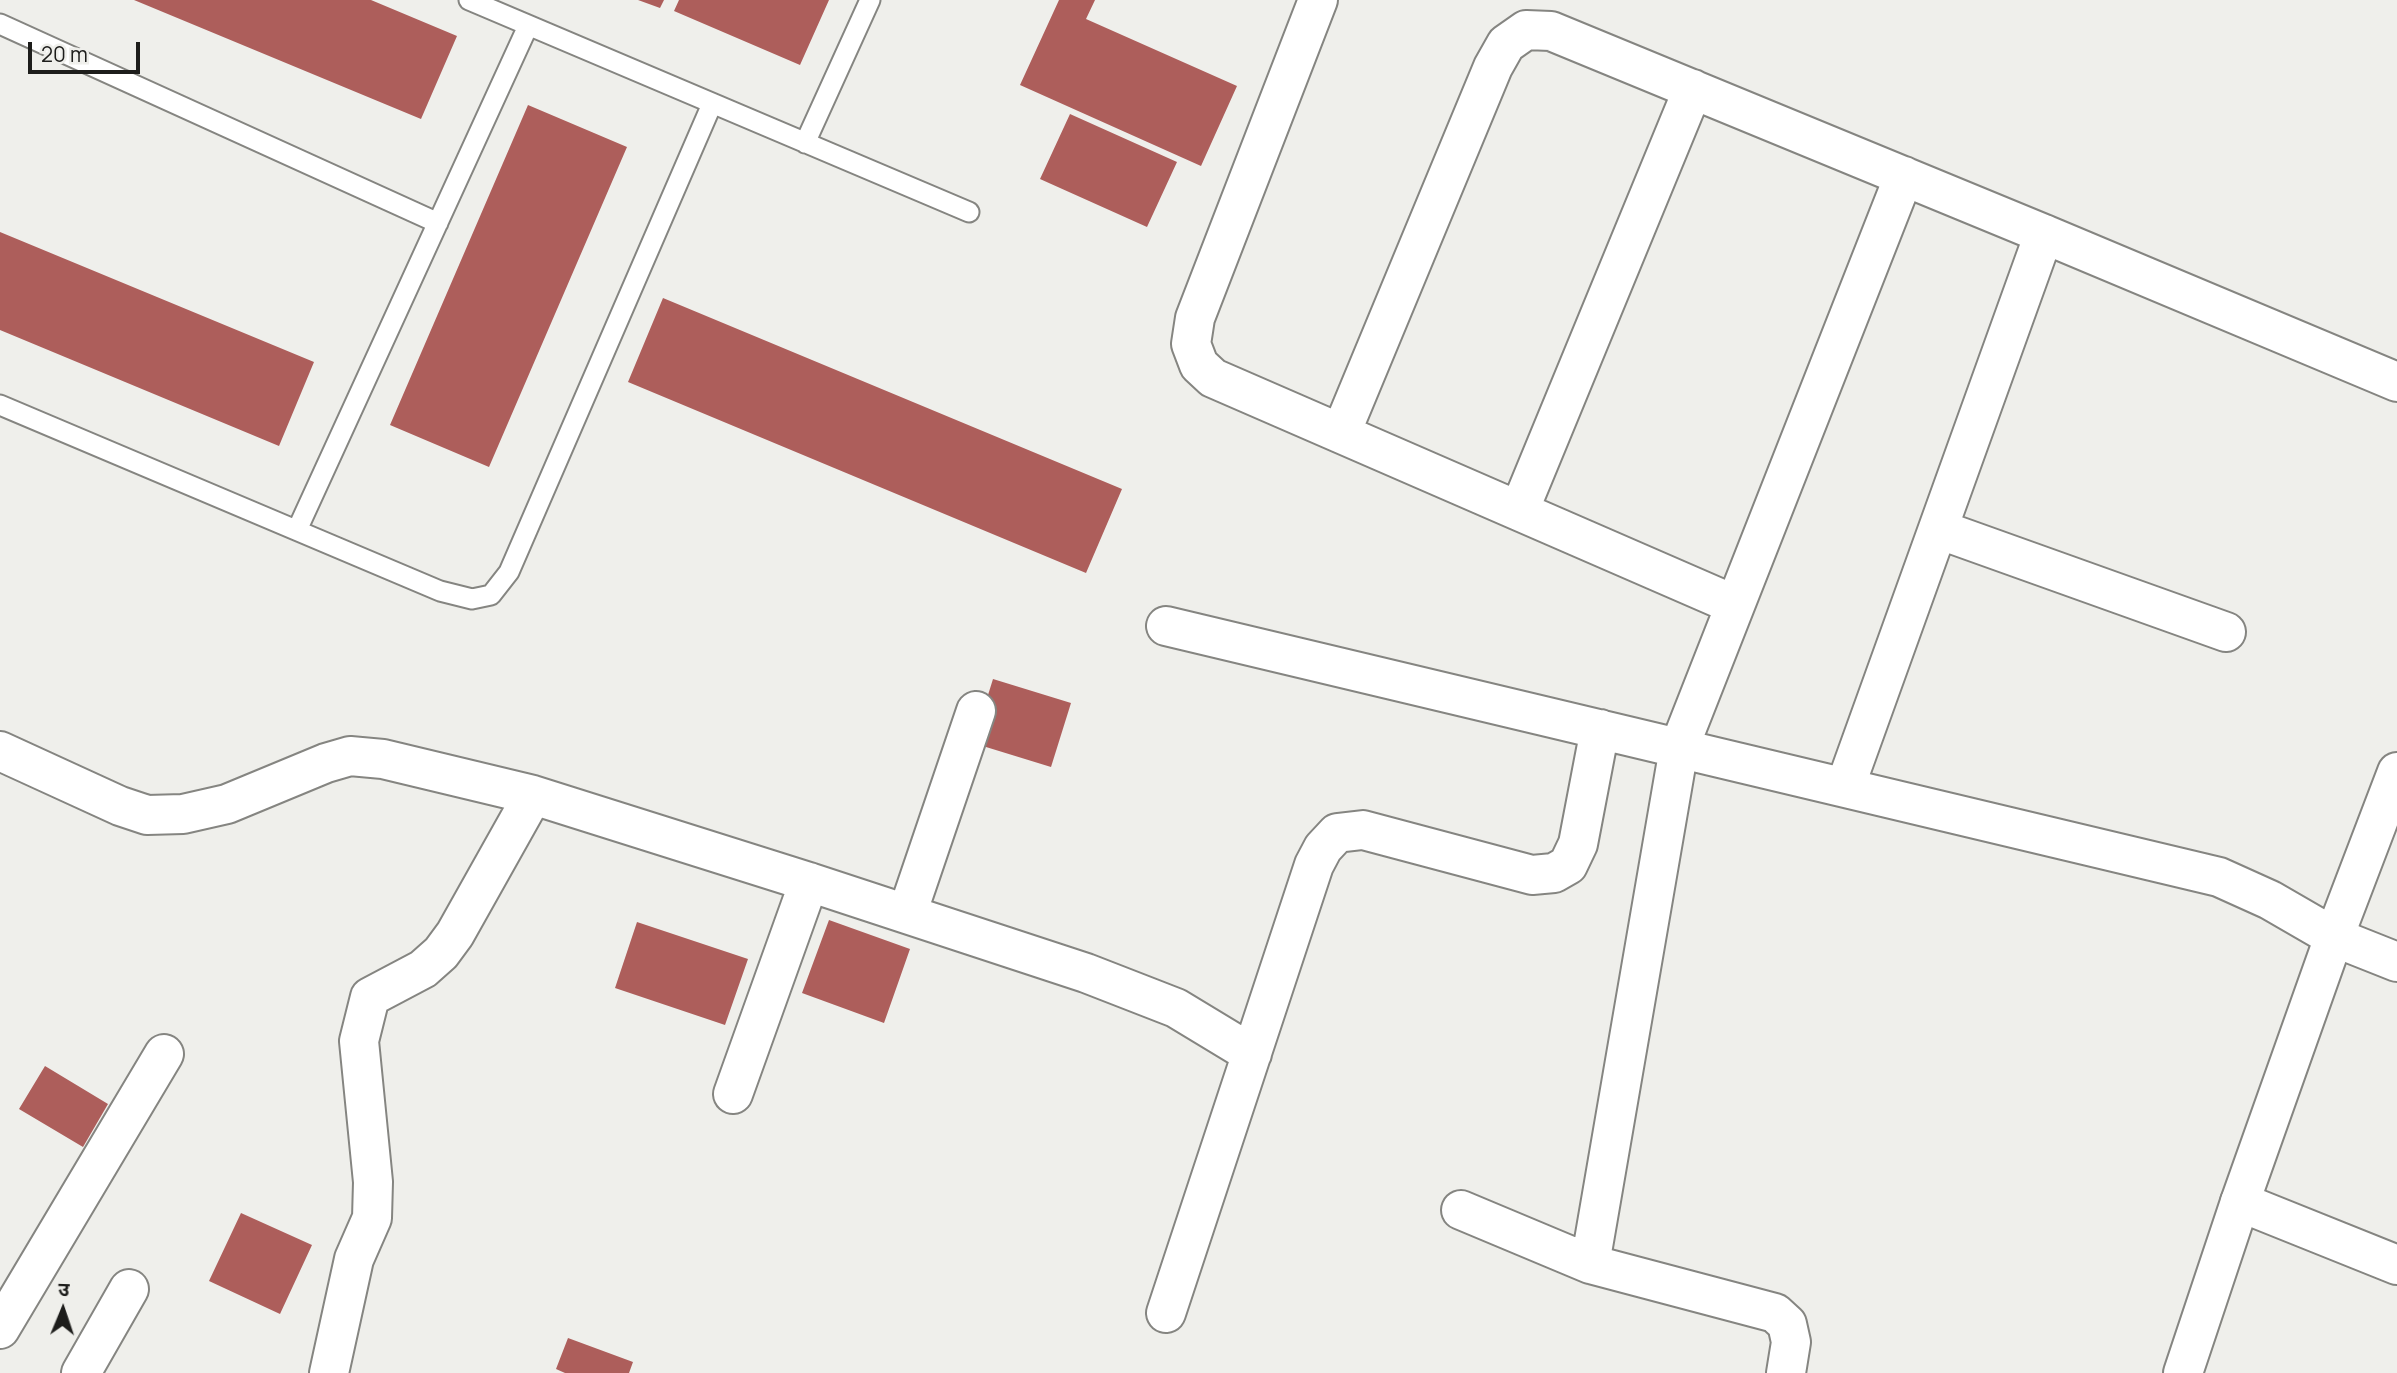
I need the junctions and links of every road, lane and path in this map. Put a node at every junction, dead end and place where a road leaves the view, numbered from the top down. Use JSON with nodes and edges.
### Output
{"nodes":[{"id":1,"x":469,"y":0,"type":"edge"},
{"id":2,"x":870,"y":0,"type":"edge"},
{"id":3,"x":1318,"y":0,"type":"edge"},
{"id":4,"x":0,"y":24,"type":"edge"},
{"id":5,"x":528,"y":26,"type":"junction"},
{"id":6,"x":1693,"y":89,"type":"junction"},
{"id":7,"x":712,"y":104,"type":"junction"},
{"id":8,"x":805,"y":144,"type":"junction"},
{"id":9,"x":1903,"y":176,"type":"junction"},
{"id":10,"x":969,"y":212,"type":"dead end"},
{"id":11,"x":438,"y":223,"type":"junction"},
{"id":12,"x":2044,"y":234,"type":"junction"},
{"id":13,"x":2397,"y":382,"type":"edge"},
{"id":14,"x":0,"y":405,"type":"edge"},
{"id":15,"x":1341,"y":433,"type":"junction"},
{"id":16,"x":1519,"y":511,"type":"junction"},
{"id":17,"x":1938,"y":529,"type":"junction"},
{"id":18,"x":297,"y":530,"type":"junction"},
{"id":19,"x":1735,"y":605,"type":"junction"},
{"id":20,"x":1166,"y":626,"type":"dead end"},
{"id":21,"x":2226,"y":632,"type":"dead end"},
{"id":22,"x":976,"y":711,"type":"dead end"},
{"id":23,"x":1600,"y":729,"type":"junction"},
{"id":24,"x":1679,"y":748,"type":"junction"},
{"id":25,"x":0,"y":751,"type":"edge"},
{"id":26,"x":2397,"y":772,"type":"edge"},
{"id":27,"x":1845,"y":786,"type":"junction"},
{"id":28,"x":533,"y":795,"type":"junction"},
{"id":29,"x":809,"y":882,"type":"junction"},
{"id":30,"x":907,"y":914,"type":"junction"},
{"id":31,"x":2334,"y":937,"type":"junction"},
{"id":32,"x":2397,"y":962,"type":"edge"},
{"id":33,"x":164,"y":1054,"type":"dead end"},
{"id":34,"x":1252,"y":1055,"type":"junction"},
{"id":35,"x":733,"y":1094,"type":"dead end"},
{"id":36,"x":2240,"y":1202,"type":"junction"},
{"id":37,"x":1461,"y":1210,"type":"dead end"},
{"id":38,"x":1590,"y":1264,"type":"junction"},
{"id":39,"x":2397,"y":1265,"type":"edge"},
{"id":40,"x":129,"y":1289,"type":"dead end"},
{"id":41,"x":1166,"y":1313,"type":"dead end"},
{"id":42,"x":0,"y":1329,"type":"edge"},
{"id":43,"x":81,"y":1373,"type":"edge"},
{"id":44,"x":329,"y":1373,"type":"edge"},
{"id":45,"x":1786,"y":1373,"type":"edge"},
{"id":46,"x":2183,"y":1373,"type":"edge"}],
"edges":[{"from":1,"to":5,"type":"lane"},
{"from":2,"to":8,"type":"lane"},
{"from":3,"to":15,"type":"street"},
{"from":4,"to":11,"type":"lane"},
{"from":5,"to":7,"type":"lane"},
{"from":5,"to":11,"type":"lane"},
{"from":6,"to":9,"type":"street"},
{"from":6,"to":15,"type":"street"},
{"from":6,"to":16,"type":"street"},
{"from":7,"to":8,"type":"lane"},
{"from":7,"to":18,"type":"lane"},
{"from":8,"to":10,"type":"lane"},
{"from":9,"to":12,"type":"street"},
{"from":9,"to":19,"type":"street"},
{"from":11,"to":18,"type":"lane"},
{"from":12,"to":13,"type":"street"},
{"from":12,"to":17,"type":"street"},
{"from":14,"to":18,"type":"lane"},
{"from":15,"to":16,"type":"street"},
{"from":16,"to":19,"type":"street"},
{"from":17,"to":21,"type":"street"},
{"from":17,"to":27,"type":"street"},
{"from":19,"to":24,"type":"street"},
{"from":20,"to":23,"type":"street"},
{"from":22,"to":30,"type":"street"},
{"from":23,"to":24,"type":"street"},
{"from":23,"to":34,"type":"street"},
{"from":24,"to":27,"type":"street"},
{"from":24,"to":38,"type":"street"},
{"from":25,"to":28,"type":"street"},
{"from":26,"to":31,"type":"street"},
{"from":27,"to":31,"type":"street"},
{"from":28,"to":29,"type":"street"},
{"from":28,"to":44,"type":"street"},
{"from":29,"to":30,"type":"street"},
{"from":29,"to":35,"type":"street"},
{"from":30,"to":34,"type":"street"},
{"from":31,"to":32,"type":"street"},
{"from":31,"to":36,"type":"street"},
{"from":33,"to":42,"type":"street"},
{"from":34,"to":41,"type":"street"},
{"from":36,"to":39,"type":"street"},
{"from":36,"to":46,"type":"street"},
{"from":37,"to":38,"type":"street"},
{"from":38,"to":45,"type":"street"},
{"from":40,"to":43,"type":"street"}]}
